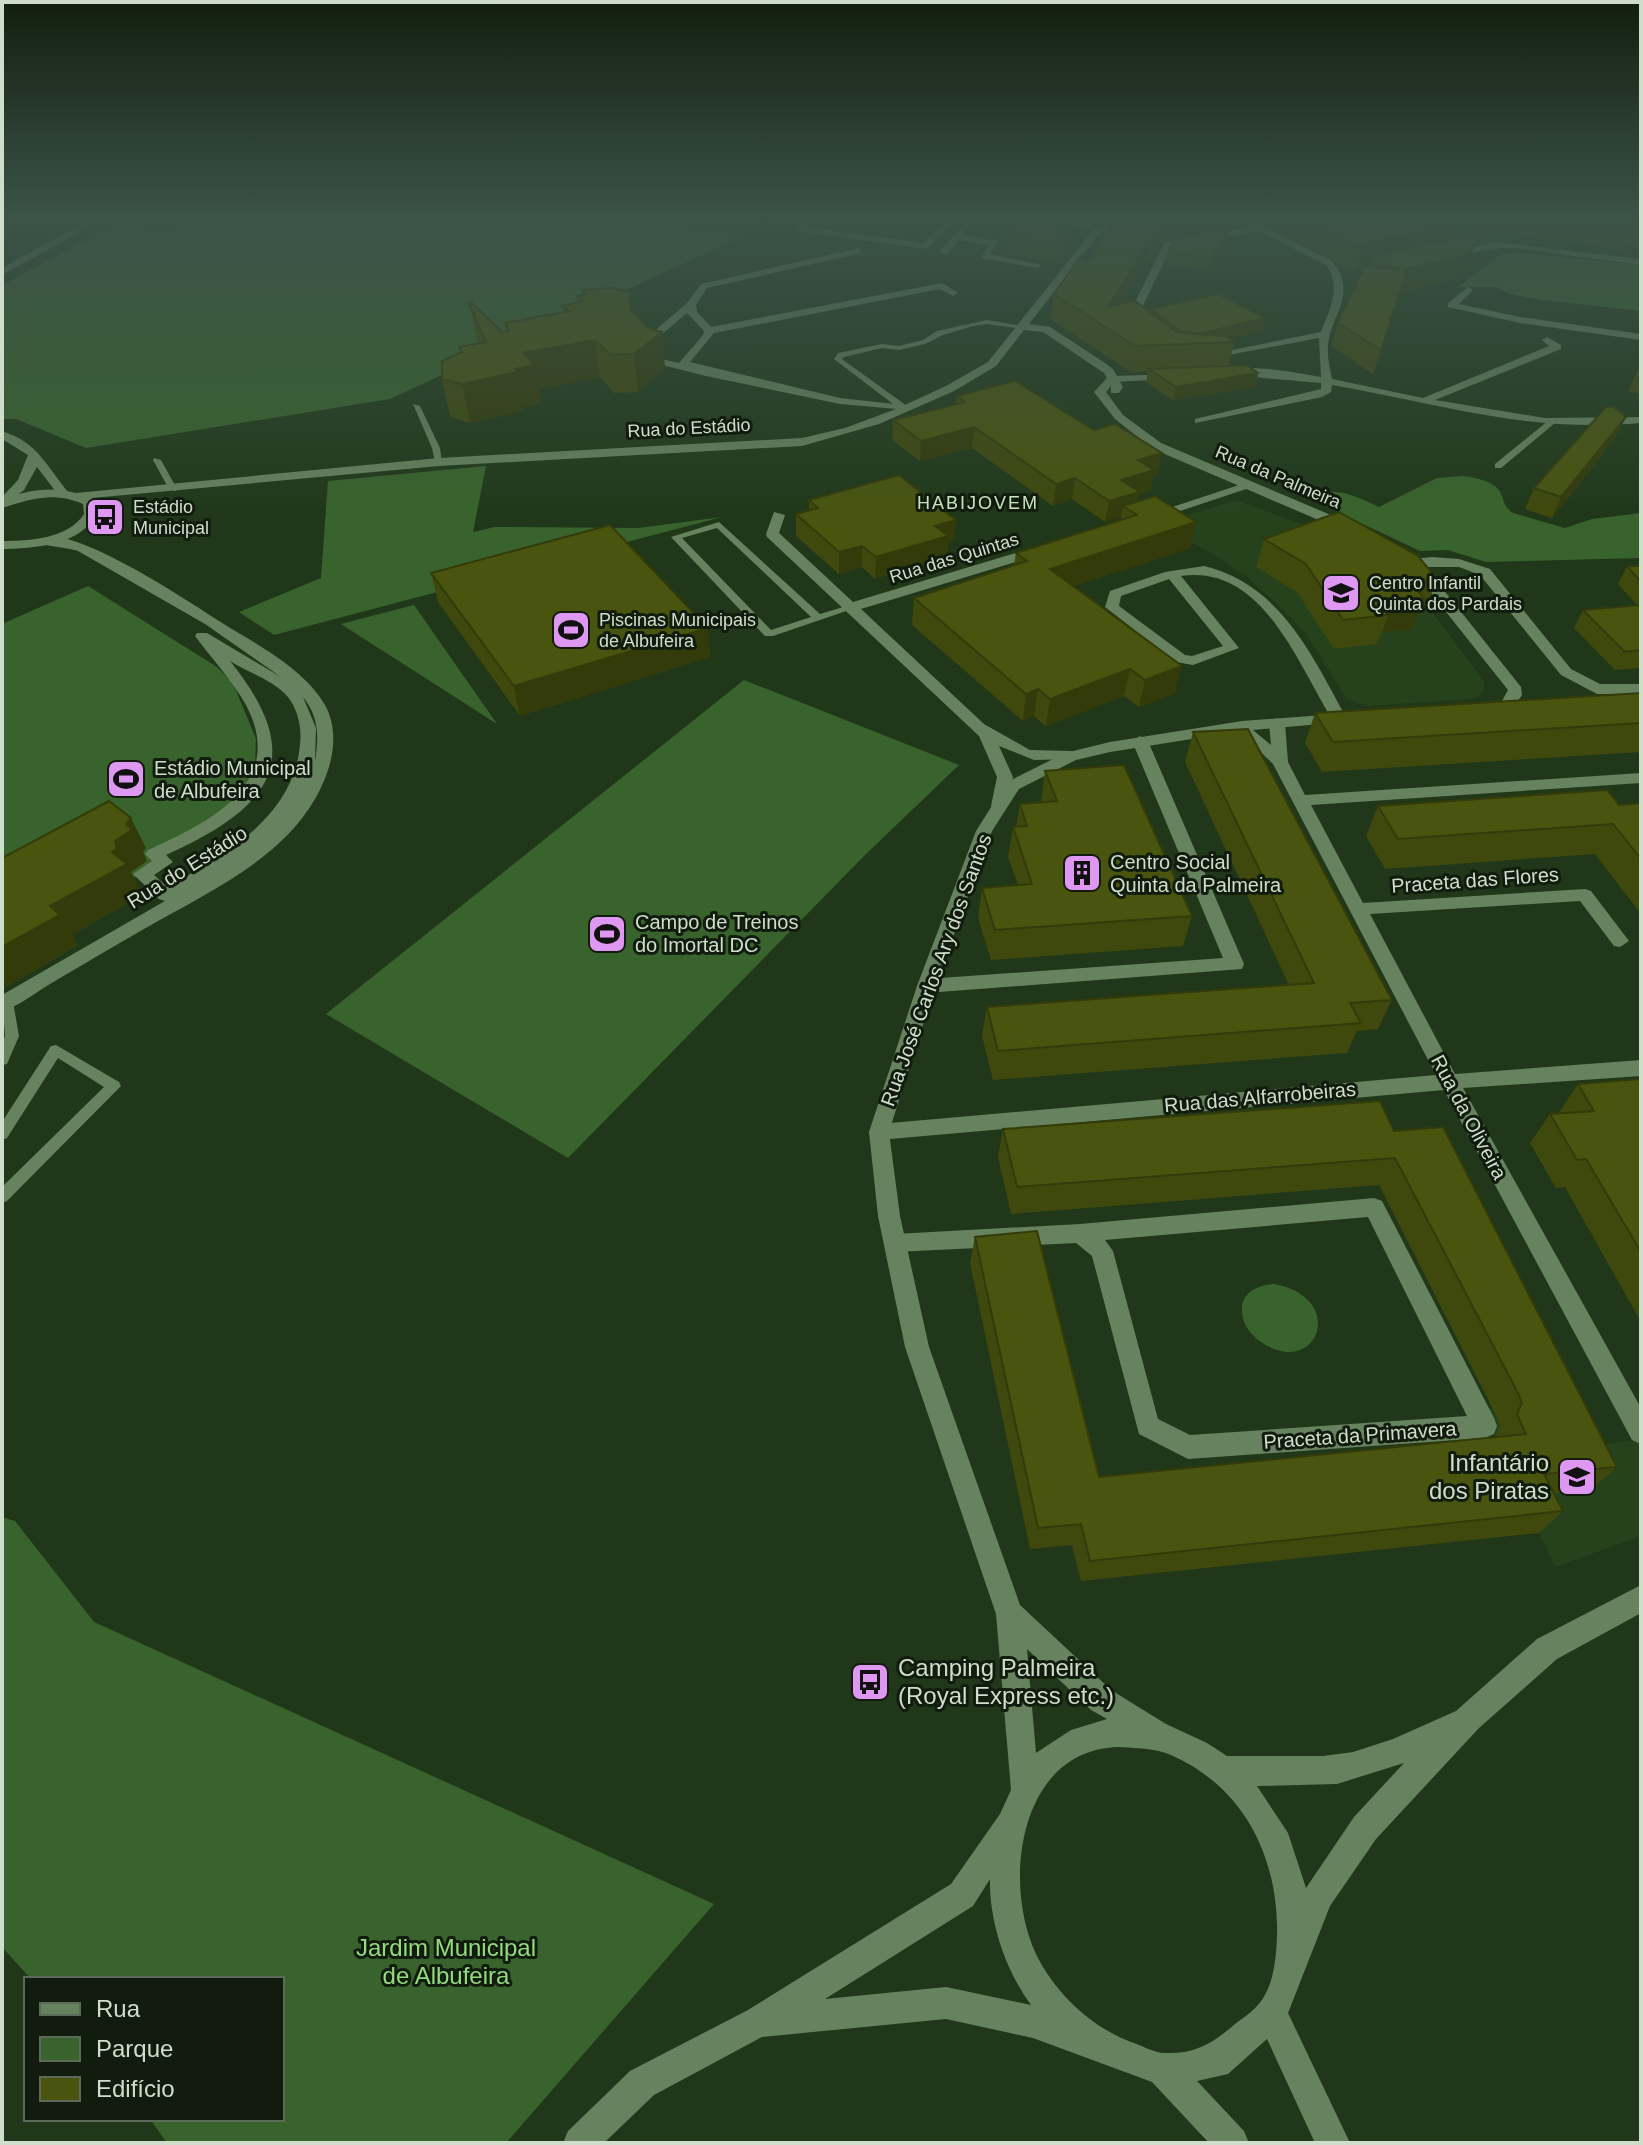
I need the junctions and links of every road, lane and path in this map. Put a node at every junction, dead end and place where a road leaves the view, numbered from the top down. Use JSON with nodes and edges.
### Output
{"nodes":[{"id":1,"x":677,"y":317,"type":"edge"},
{"id":2,"x":696,"y":317,"type":"edge"},
{"id":3,"x":781,"y":317,"type":"edge"},
{"id":4,"x":1031,"y":317,"type":"edge"},
{"id":5,"x":1133,"y":317,"type":"edge"},
{"id":6,"x":1333,"y":317,"type":"edge"},
{"id":7,"x":1507,"y":317,"type":"edge"},
{"id":8,"x":1024,"y":327,"type":"junction"},
{"id":9,"x":709,"y":331,"type":"junction"},
{"id":10,"x":1325,"y":334,"type":"junction"},
{"id":11,"x":1155,"y":336,"type":"edge"},
{"id":12,"x":1641,"y":337,"type":"edge"},
{"id":13,"x":1547,"y":340,"type":"dead end"},
{"id":14,"x":1189,"y":354,"type":"edge"},
{"id":15,"x":706,"y":373,"type":"junction"},
{"id":16,"x":1215,"y":373,"type":"edge"},
{"id":17,"x":1188,"y":375,"type":"edge"},
{"id":18,"x":1112,"y":379,"type":"junction"},
{"id":19,"x":1327,"y":381,"type":"junction"},
{"id":20,"x":840,"y":401,"type":"junction"},
{"id":21,"x":1424,"y":401,"type":"junction"},
{"id":22,"x":416,"y":406,"type":"dead end"},
{"id":23,"x":904,"y":408,"type":"junction"},
{"id":24,"x":880,"y":420,"type":"junction"},
{"id":25,"x":1641,"y":420,"type":"edge"},
{"id":26,"x":1199,"y":421,"type":"dead end"},
{"id":27,"x":1551,"y":423,"type":"junction"},
{"id":28,"x":2,"y":435,"type":"edge"},
{"id":29,"x":35,"y":453,"type":"junction"},
{"id":30,"x":157,"y":460,"type":"dead end"},
{"id":31,"x":439,"y":462,"type":"junction"},
{"id":32,"x":1498,"y":466,"type":"dead end"},
{"id":33,"x":1249,"y":486,"type":"junction"},
{"id":34,"x":173,"y":489,"type":"junction"},
{"id":35,"x":150,"y":492,"type":"junction"},
{"id":36,"x":63,"y":493,"type":"junction"},
{"id":37,"x":78,"y":496,"type":"junction"},
{"id":38,"x":2,"y":503,"type":"edge"},
{"id":39,"x":779,"y":515,"type":"dead end"},
{"id":40,"x":90,"y":516,"type":"junction"},
{"id":41,"x":1142,"y":519,"type":"edge"},
{"id":42,"x":1361,"y":533,"type":"edge"},
{"id":43,"x":34,"y":543,"type":"junction"},
{"id":44,"x":2,"y":547,"type":"edge"},
{"id":45,"x":1051,"y":547,"type":"edge"},
{"id":46,"x":1395,"y":551,"type":"edge"},
{"id":47,"x":1413,"y":563,"type":"junction"},
{"id":48,"x":1173,"y":575,"type":"junction"},
{"id":49,"x":853,"y":607,"type":"junction"},
{"id":50,"x":818,"y":618,"type":"junction"},
{"id":51,"x":1641,"y":689,"type":"edge"},
{"id":52,"x":1504,"y":707,"type":"junction"},
{"id":53,"x":960,"y":708,"type":"junction"},
{"id":54,"x":1466,"y":712,"type":"edge"},
{"id":55,"x":1531,"y":712,"type":"edge"},
{"id":56,"x":1355,"y":718,"type":"edge"},
{"id":57,"x":1339,"y":719,"type":"junction"},
{"id":58,"x":1277,"y":723,"type":"junction"},
{"id":59,"x":1242,"y":726,"type":"junction"},
{"id":60,"x":1140,"y":741,"type":"junction"},
{"id":61,"x":1071,"y":756,"type":"junction"},
{"id":62,"x":1280,"y":762,"type":"junction"},
{"id":63,"x":1641,"y":778,"type":"edge"},
{"id":64,"x":1301,"y":800,"type":"junction"},
{"id":65,"x":999,"y":806,"type":"junction"},
{"id":66,"x":165,"y":895,"type":"joint"},
{"id":67,"x":1358,"y":909,"type":"junction"},
{"id":68,"x":1620,"y":941,"type":"dead end"},
{"id":69,"x":926,"y":986,"type":"junction"},
{"id":70,"x":4,"y":1003,"type":"edge"},
{"id":71,"x":2,"y":1060,"type":"edge"},
{"id":72,"x":1641,"y":1068,"type":"edge"},
{"id":73,"x":1450,"y":1083,"type":"junction"},
{"id":74,"x":879,"y":1132,"type":"junction"},
{"id":75,"x":2,"y":1134,"type":"edge"},
{"id":76,"x":2,"y":1197,"type":"edge"},
{"id":77,"x":1080,"y":1233,"type":"junction"},
{"id":78,"x":895,"y":1243,"type":"junction"},
{"id":79,"x":1641,"y":1432,"type":"edge"},
{"id":80,"x":1641,"y":1598,"type":"edge"},
{"id":81,"x":1010,"y":1614,"type":"junction"},
{"id":82,"x":1469,"y":1718,"type":"junction"},
{"id":83,"x":1168,"y":1739,"type":"junction"},
{"id":84,"x":1224,"y":1771,"type":"junction"},
{"id":85,"x":1025,"y":1789,"type":"junction"},
{"id":86,"x":1012,"y":1819,"type":"junction"},
{"id":87,"x":1292,"y":1963,"type":"junction"},
{"id":88,"x":1272,"y":2014,"type":"junction"},
{"id":89,"x":759,"y":2021,"type":"junction"},
{"id":90,"x":1098,"y":2048,"type":"junction"},
{"id":91,"x":1163,"y":2070,"type":"junction"},
{"id":92,"x":580,"y":2143,"type":"edge"},
{"id":93,"x":1232,"y":2143,"type":"edge"},
{"id":94,"x":1333,"y":2143,"type":"edge"}],
"edges":[{"from":1,"to":15,"type":"street"},
{"from":2,"to":9,"type":"street"},
{"from":3,"to":9,"type":"street"},
{"from":4,"to":8,"type":"street","name":"Rua do Estádio"},
{"from":5,"to":11,"type":"street"},
{"from":6,"to":10,"type":"street"},
{"from":7,"to":12,"type":"street"},
{"from":8,"to":18,"type":"street"},
{"from":8,"to":23,"type":"street","name":"Rua do Estádio"},
{"from":8,"to":23,"type":"lane"},
{"from":9,"to":15,"type":"street"},
{"from":10,"to":14,"type":"street"},
{"from":10,"to":19,"type":"street"},
{"from":13,"to":21,"type":"street"},
{"from":15,"to":20,"type":"street"},
{"from":16,"to":19,"type":"street"},
{"from":17,"to":18,"type":"street"},
{"from":18,"to":33,"type":"street","name":"Rua da Palmeira"},
{"from":19,"to":21,"type":"street"},
{"from":19,"to":26,"type":"street"},
{"from":20,"to":23,"type":"street"},
{"from":20,"to":24,"type":"street"},
{"from":21,"to":27,"type":"street"},
{"from":22,"to":31,"type":"lane"},
{"from":23,"to":24,"type":"street","name":"Rua do Estádio"},
{"from":24,"to":31,"type":"street","name":"Rua do Estádio"},
{"from":25,"to":27,"type":"street"},
{"from":27,"to":32,"type":"lane"},
{"from":28,"to":29,"type":"street"},
{"from":29,"to":36,"type":"street"},
{"from":29,"to":38,"type":"street"},
{"from":30,"to":34,"type":"lane"},
{"from":31,"to":34,"type":"street","name":"Rua do Estádio"},
{"from":33,"to":41,"type":"street"},
{"from":33,"to":42,"type":"street","name":"Rua da Palmeira"},
{"from":34,"to":35,"type":"street","name":"Rua do Estádio"},
{"from":35,"to":37,"type":"street","name":"Rua do Estádio"},
{"from":35,"to":40,"type":"street","name":"Rua do Estádio"},
{"from":36,"to":37,"type":"street","name":"Rua do Estádio"},
{"from":36,"to":38,"type":"street","name":"Rua do Estádio"},
{"from":37,"to":40,"type":"street"},
{"from":39,"to":49,"type":"street","name":"Rua José Carlos Ary dos Santos"},
{"from":40,"to":43,"type":"street","name":"Rua do Estádio"},
{"from":43,"to":44,"type":"street"},
{"from":43,"to":70,"type":"street","name":"Rua do Estádio"},
{"from":45,"to":49,"type":"street","name":"Rua das Quintas"},
{"from":46,"to":47,"type":"street"},
{"from":47,"to":51,"type":"street"},
{"from":47,"to":52,"type":"street"},
{"from":48,"to":48,"type":"street"},
{"from":48,"to":57,"type":"street"},
{"from":49,"to":50,"type":"lane"},
{"from":49,"to":53,"type":"street","name":"Rua José Carlos Ary dos Santos"},
{"from":50,"to":50,"type":"lane"},
{"from":52,"to":54,"type":"street"},
{"from":52,"to":55,"type":"street"},
{"from":53,"to":61,"type":"street","name":"Rua José Carlos Ary dos Santos"},
{"from":53,"to":65,"type":"street","name":"Rua José Carlos Ary dos Santos"},
{"from":56,"to":57,"type":"street"},
{"from":57,"to":58,"type":"street"},
{"from":58,"to":59,"type":"street"},
{"from":58,"to":62,"type":"street"},
{"from":59,"to":60,"type":"street"},
{"from":59,"to":62,"type":"street"},
{"from":60,"to":61,"type":"street"},
{"from":60,"to":69,"type":"street"},
{"from":61,"to":65,"type":"street"},
{"from":62,"to":64,"type":"street","name":"Rua da Oliveira"},
{"from":63,"to":64,"type":"street"},
{"from":64,"to":67,"type":"street","name":"Rua da Oliveira"},
{"from":65,"to":69,"type":"street","name":"Rua José Carlos Ary dos Santos"},
{"from":66,"to":66,"type":"street"},
{"from":67,"to":68,"type":"street","name":"Praceta das Flores"},
{"from":67,"to":73,"type":"street","name":"Rua da Oliveira"},
{"from":69,"to":74,"type":"street","name":"Rua José Carlos Ary dos Santos"},
{"from":70,"to":71,"type":"lane"},
{"from":72,"to":73,"type":"street","name":"Rua das Alfarrobeiras"},
{"from":73,"to":74,"type":"street","name":"Rua das Alfarrobeiras"},
{"from":73,"to":79,"type":"street","name":"Rua da Oliveira"},
{"from":74,"to":78,"type":"street","name":"Rua José Carlos Ary dos Santos"},
{"from":75,"to":76,"type":"lane"},
{"from":77,"to":77,"type":"street","name":"Praceta da Primavera"},
{"from":77,"to":78,"type":"street","name":"Praceta da Primavera"},
{"from":78,"to":81,"type":"street","name":"Rua José Carlos Ary dos Santos"},
{"from":80,"to":82,"type":"street"},
{"from":81,"to":83,"type":"street"},
{"from":81,"to":85,"type":"street"},
{"from":82,"to":84,"type":"street"},
{"from":82,"to":87,"type":"street"},
{"from":83,"to":84,"type":"street"},
{"from":83,"to":85,"type":"street"},
{"from":84,"to":87,"type":"street"},
{"from":85,"to":86,"type":"street"},
{"from":86,"to":89,"type":"street"},
{"from":86,"to":90,"type":"street"},
{"from":87,"to":88,"type":"street"},
{"from":88,"to":91,"type":"street"},
{"from":88,"to":94,"type":"street"},
{"from":89,"to":90,"type":"street"},
{"from":89,"to":92,"type":"street"},
{"from":90,"to":91,"type":"street"},
{"from":91,"to":93,"type":"street"}]}
